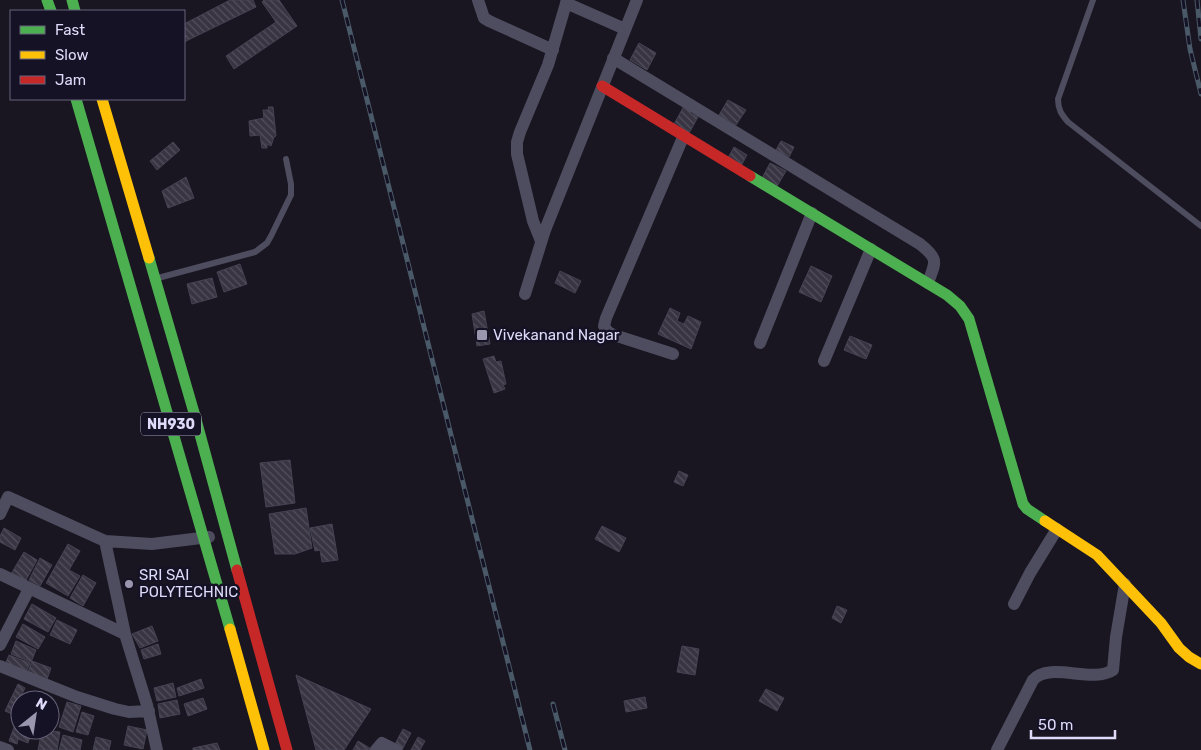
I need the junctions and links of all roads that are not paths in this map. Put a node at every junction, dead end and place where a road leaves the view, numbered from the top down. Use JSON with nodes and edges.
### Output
{"nodes":[{"id":1,"x":478,"y":0,"type":"edge"},
{"id":2,"x":637,"y":0,"type":"edge"},
{"id":3,"x":1093,"y":0,"type":"edge"},
{"id":4,"x":566,"y":1,"type":"edge"},
{"id":5,"x":625,"y":29,"type":"junction"},
{"id":6,"x":553,"y":50,"type":"junction"},
{"id":7,"x":613,"y":58,"type":"junction"},
{"id":8,"x":602,"y":86,"type":"junction"},
{"id":9,"x":77,"y":100,"type":"edge"},
{"id":10,"x":102,"y":100,"type":"edge"},
{"id":11,"x":684,"y":136,"type":"junction"},
{"id":12,"x":286,"y":159,"type":"dead end"},
{"id":13,"x":812,"y":213,"type":"junction"},
{"id":14,"x":1201,"y":226,"type":"edge"},
{"id":15,"x":541,"y":241,"type":"junction"},
{"id":16,"x":871,"y":249,"type":"junction"},
{"id":17,"x":154,"y":279,"type":"junction"},
{"id":18,"x":928,"y":283,"type":"junction"},
{"id":19,"x":525,"y":294,"type":"dead end"},
{"id":20,"x":760,"y":343,"type":"dead end"},
{"id":21,"x":673,"y":354,"type":"dead end"},
{"id":22,"x":824,"y":361,"type":"dead end"},
{"id":23,"x":4,"y":496,"type":"edge"},
{"id":24,"x":0,"y":514,"type":"edge"},
{"id":25,"x":1057,"y":529,"type":"junction"},
{"id":26,"x":226,"y":531,"type":"junction"},
{"id":27,"x":205,"y":538,"type":"junction"},
{"id":28,"x":105,"y":541,"type":"junction"},
{"id":29,"x":0,"y":574,"type":"edge"},
{"id":30,"x":1125,"y":584,"type":"junction"},
{"id":31,"x":29,"y":589,"type":"junction"},
{"id":32,"x":1014,"y":604,"type":"dead end"},
{"id":33,"x":125,"y":634,"type":"junction"},
{"id":34,"x":0,"y":645,"type":"edge"},
{"id":35,"x":1201,"y":664,"type":"edge"},
{"id":36,"x":0,"y":666,"type":"edge"},
{"id":37,"x":149,"y":711,"type":"junction"},
{"id":38,"x":0,"y":747,"type":"edge"},
{"id":39,"x":8,"y":750,"type":"edge"},
{"id":40,"x":157,"y":750,"type":"edge"},
{"id":41,"x":264,"y":750,"type":"edge"},
{"id":42,"x":288,"y":750,"type":"edge"},
{"id":43,"x":376,"y":750,"type":"edge"},
{"id":44,"x":396,"y":750,"type":"edge"},
{"id":45,"x":997,"y":750,"type":"edge"}],
"edges":[{"from":1,"to":6,"type":"street"},
{"from":2,"to":5,"type":"street"},
{"from":3,"to":14,"type":"lane"},
{"from":4,"to":5,"type":"street"},
{"from":4,"to":6,"type":"street"},
{"from":5,"to":7,"type":"street"},
{"from":6,"to":15,"type":"street"},
{"from":7,"to":8,"type":"street"},
{"from":7,"to":18,"type":"street"},
{"from":8,"to":11,"type":"main road"},
{"from":8,"to":15,"type":"street"},
{"from":9,"to":27,"type":"main road","number":"NH930"},
{"from":10,"to":17,"type":"main road","number":"NH930"},
{"from":11,"to":13,"type":"main road"},
{"from":11,"to":21,"type":"street"},
{"from":12,"to":17,"type":"lane"},
{"from":13,"to":16,"type":"main road"},
{"from":13,"to":20,"type":"street"},
{"from":15,"to":19,"type":"street"},
{"from":16,"to":18,"type":"main road"},
{"from":16,"to":22,"type":"street"},
{"from":17,"to":26,"type":"main road","number":"NH930"},
{"from":18,"to":25,"type":"main road"},
{"from":23,"to":24,"type":"street"},
{"from":23,"to":28,"type":"street"},
{"from":25,"to":30,"type":"main road"},
{"from":25,"to":32,"type":"street"},
{"from":26,"to":27,"type":"street"},
{"from":26,"to":42,"type":"main road","number":"NH930"},
{"from":27,"to":28,"type":"street"},
{"from":27,"to":41,"type":"main road","number":"NH930"},
{"from":28,"to":33,"type":"street"},
{"from":29,"to":31,"type":"street"},
{"from":30,"to":35,"type":"main road"},
{"from":30,"to":45,"type":"street"},
{"from":31,"to":33,"type":"street"},
{"from":31,"to":34,"type":"street"},
{"from":33,"to":37,"type":"street"},
{"from":36,"to":37,"type":"street"},
{"from":37,"to":40,"type":"street"},
{"from":38,"to":39,"type":"street"},
{"from":43,"to":44,"type":"street"}]}
